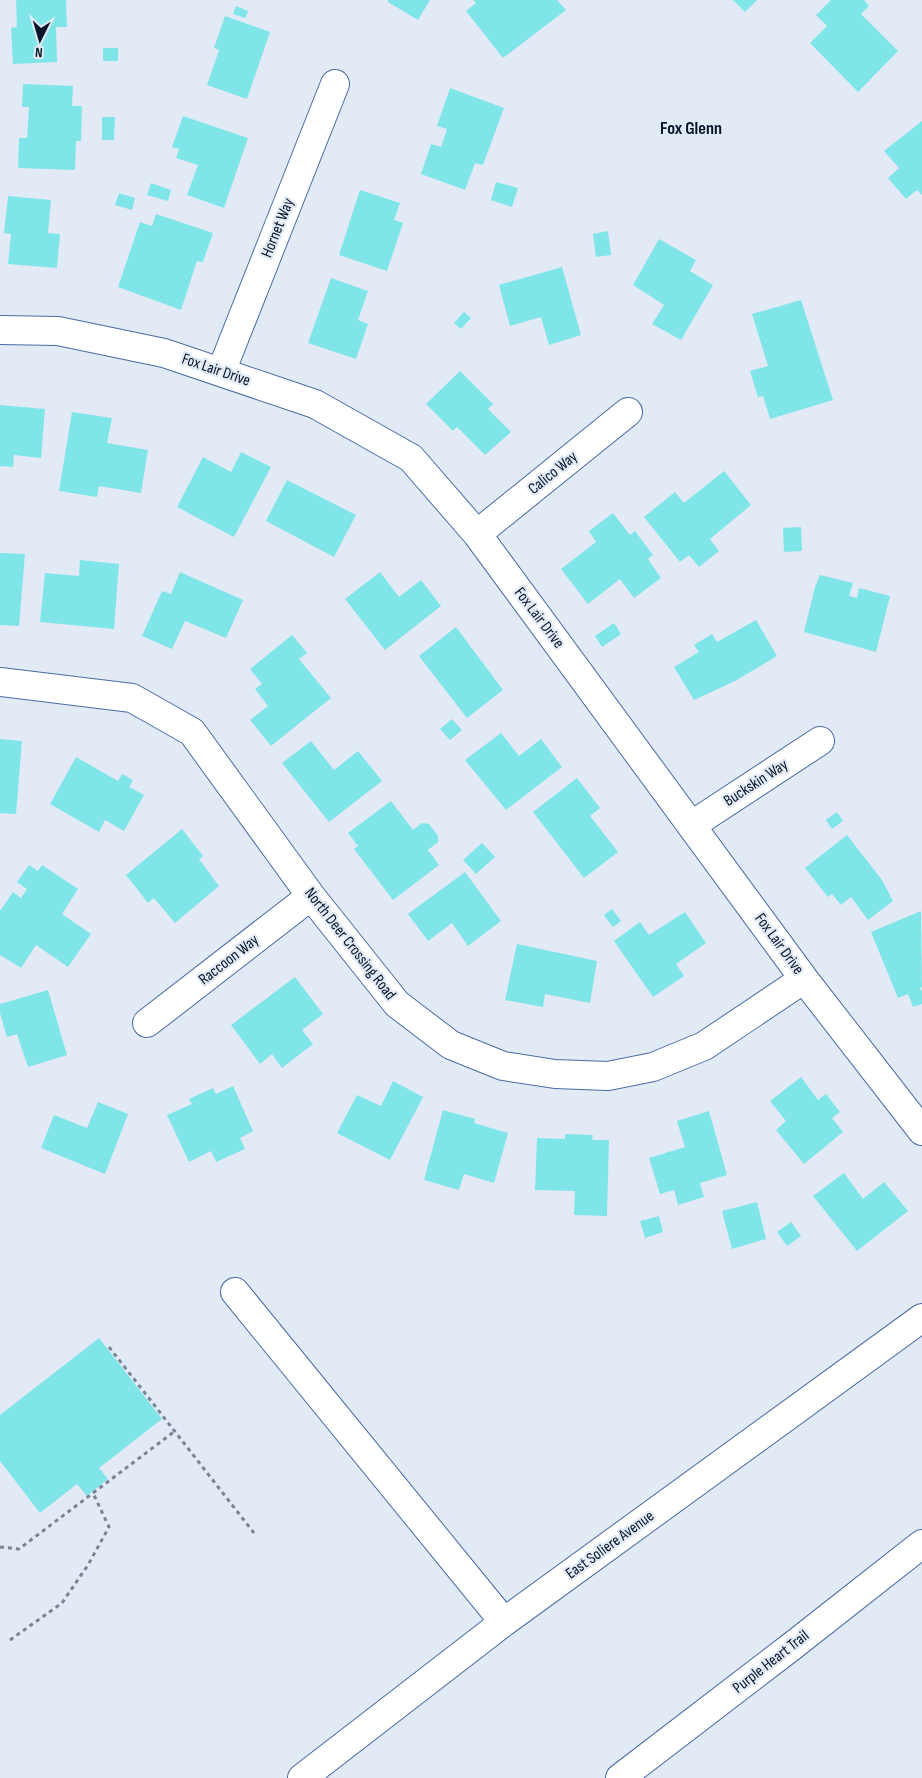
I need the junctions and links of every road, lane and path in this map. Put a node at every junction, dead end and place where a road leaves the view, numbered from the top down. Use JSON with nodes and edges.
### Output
{"nodes":[{"id":1,"x":335,"y":84,"type":"dead end"},
{"id":2,"x":0,"y":330,"type":"edge"},
{"id":3,"x":221,"y":372,"type":"junction"},
{"id":4,"x":628,"y":412,"type":"dead end"},
{"id":5,"x":477,"y":534,"type":"junction"},
{"id":6,"x":0,"y":682,"type":"edge"},
{"id":7,"x":820,"y":741,"type":"dead end"},
{"id":8,"x":692,"y":825,"type":"junction"},
{"id":9,"x":311,"y":896,"type":"junction"},
{"id":10,"x":804,"y":979,"type":"junction"},
{"id":11,"x":147,"y":1023,"type":"dead end"},
{"id":12,"x":922,"y":1131,"type":"edge"},
{"id":13,"x":235,"y":1292,"type":"dead end"},
{"id":14,"x":922,"y":1318,"type":"edge"},
{"id":15,"x":109,"y":1347,"type":"dead end"},
{"id":16,"x":175,"y":1431,"type":"junction"},
{"id":17,"x":93,"y":1493,"type":"junction"},
{"id":18,"x":254,"y":1533,"type":"dead end"},
{"id":19,"x":922,"y":1544,"type":"edge"},
{"id":20,"x":0,"y":1547,"type":"edge"},
{"id":21,"x":504,"y":1622,"type":"junction"},
{"id":22,"x":10,"y":1640,"type":"dead end"},
{"id":23,"x":302,"y":1778,"type":"edge"},
{"id":24,"x":620,"y":1778,"type":"edge"}],
"edges":[{"from":1,"to":3,"type":"main road","name":"Hornet Way"},
{"from":2,"to":3,"type":"main road","name":"Fox Lair Drive"},
{"from":3,"to":5,"type":"main road","name":"Fox Lair Drive"},
{"from":4,"to":5,"type":"main road","name":"Calico Way"},
{"from":5,"to":8,"type":"main road","name":"Fox Lair Drive"},
{"from":6,"to":9,"type":"main road","name":"North Deer Crossing Road"},
{"from":7,"to":8,"type":"main road","name":"Buckskin Way"},
{"from":8,"to":10,"type":"main road","name":"Fox Lair Drive"},
{"from":9,"to":10,"type":"main road","name":"North Deer Crossing Road"},
{"from":9,"to":11,"type":"main road","name":"Raccoon Way"},
{"from":10,"to":12,"type":"main road","name":"Fox Lair Drive"},
{"from":13,"to":21,"type":"main road"},
{"from":14,"to":21,"type":"main road","name":"East Soliere Avenue"},
{"from":15,"to":16,"type":"path"},
{"from":16,"to":17,"type":"path"},
{"from":16,"to":18,"type":"path"},
{"from":17,"to":20,"type":"path"},
{"from":17,"to":22,"type":"path"},
{"from":19,"to":24,"type":"main road","name":"Purple Heart Trail"},
{"from":21,"to":23,"type":"main road","name":"East Soliere Avenue"}]}
